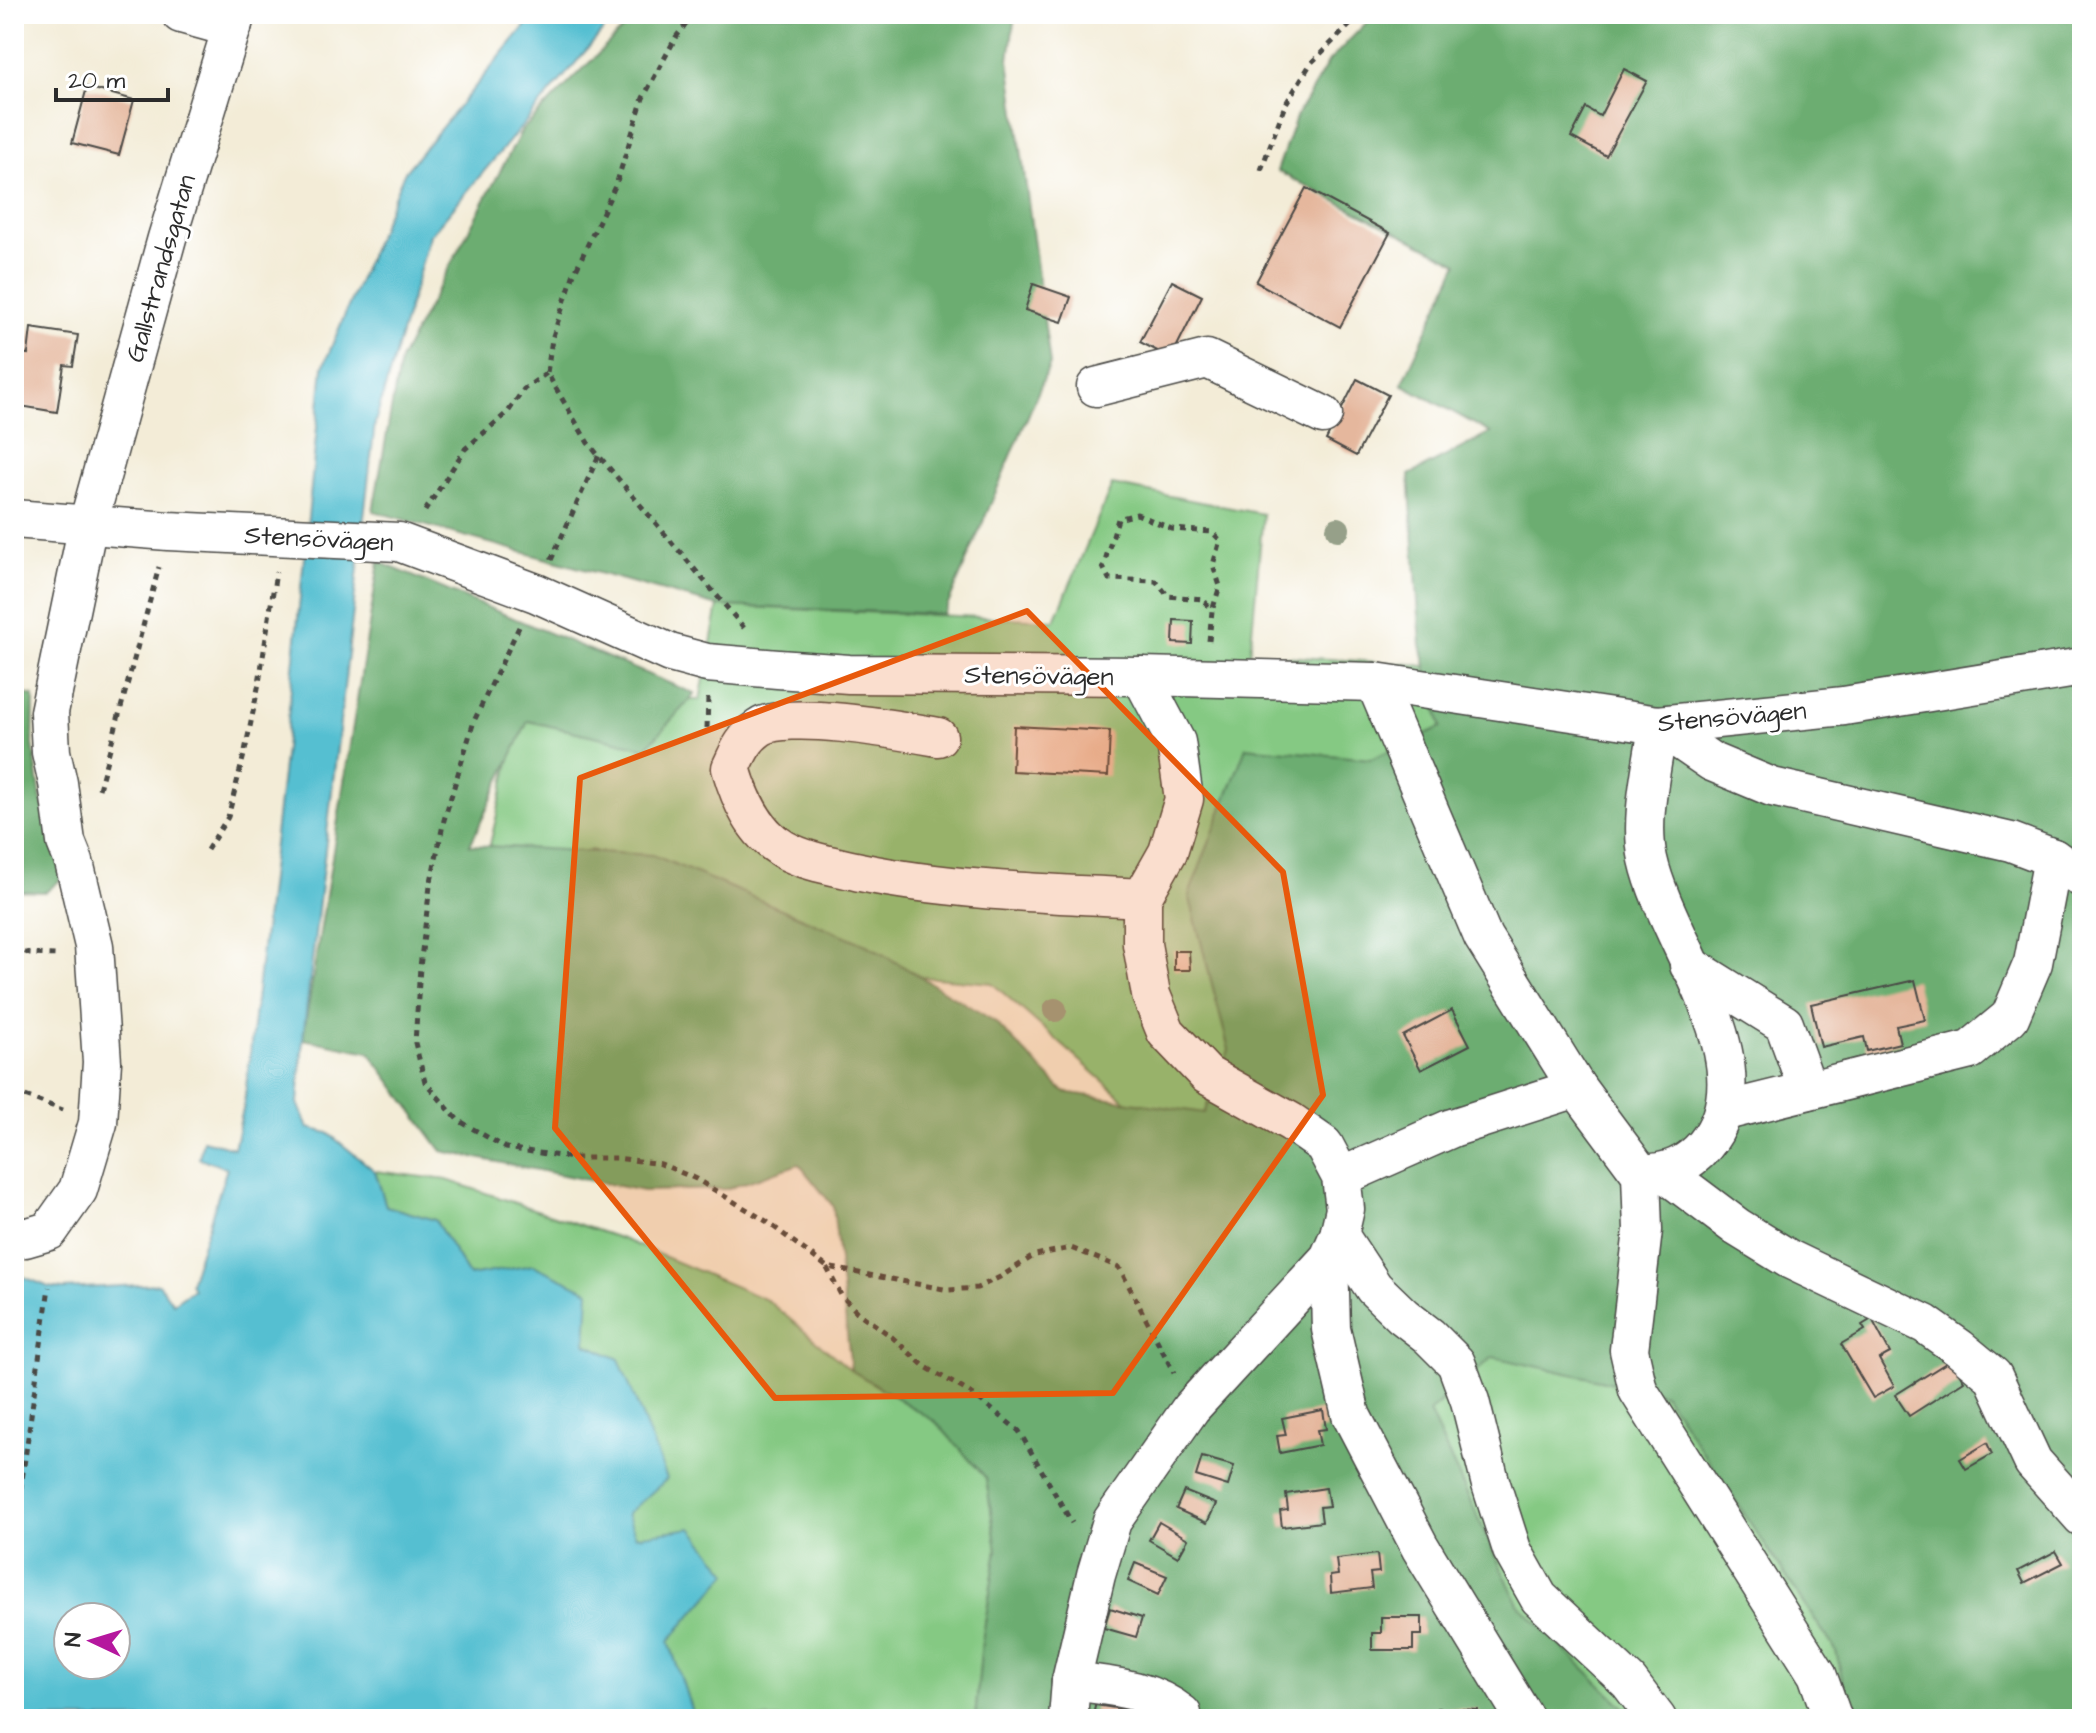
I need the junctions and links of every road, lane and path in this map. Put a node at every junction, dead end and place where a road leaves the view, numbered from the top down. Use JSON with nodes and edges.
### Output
{"nodes":[{"id":1,"x":181,"y":14,"type":"edge"},
{"id":2,"x":694,"y":14,"type":"edge"},
{"id":3,"x":1361,"y":14,"type":"edge"},
{"id":4,"x":234,"y":21,"type":"edge"},
{"id":5,"x":1261,"y":170,"type":"dead end"},
{"id":6,"x":547,"y":373,"type":"junction"},
{"id":7,"x":1096,"y":387,"type":"dead end"},
{"id":8,"x":1323,"y":415,"type":"dead end"},
{"id":9,"x":599,"y":455,"type":"junction"},
{"id":10,"x":14,"y":519,"type":"edge"},
{"id":11,"x":88,"y":524,"type":"junction"},
{"id":12,"x":168,"y":531,"type":"junction"},
{"id":13,"x":282,"y":535,"type":"junction"},
{"id":14,"x":399,"y":542,"type":"junction"},
{"id":15,"x":536,"y":593,"type":"junction"},
{"id":16,"x":1212,"y":611,"type":"junction"},
{"id":17,"x":707,"y":663,"type":"junction"},
{"id":18,"x":2082,"y":667,"type":"edge"},
{"id":19,"x":778,"y":669,"type":"junction"},
{"id":20,"x":1141,"y":676,"type":"junction"},
{"id":21,"x":1204,"y":678,"type":"junction"},
{"id":22,"x":1375,"y":682,"type":"junction"},
{"id":23,"x":1658,"y":725,"type":"junction"},
{"id":24,"x":938,"y":737,"type":"dead end"},
{"id":25,"x":718,"y":767,"type":"junction"},
{"id":26,"x":96,"y":802,"type":"dead end"},
{"id":27,"x":207,"y":850,"type":"dead end"},
{"id":28,"x":2067,"y":868,"type":"edge"},
{"id":29,"x":1142,"y":898,"type":"junction"},
{"id":30,"x":1689,"y":965,"type":"junction"},
{"id":31,"x":1577,"y":1088,"type":"junction"},
{"id":32,"x":1808,"y":1090,"type":"junction"},
{"id":33,"x":14,"y":1092,"type":"edge"},
{"id":34,"x":1725,"y":1111,"type":"junction"},
{"id":35,"x":98,"y":1123,"type":"junction"},
{"id":36,"x":1653,"y":1174,"type":"junction"},
{"id":37,"x":1341,"y":1177,"type":"junction"},
{"id":38,"x":14,"y":1234,"type":"edge"},
{"id":39,"x":1334,"y":1247,"type":"junction"},
{"id":40,"x":827,"y":1267,"type":"junction"},
{"id":41,"x":49,"y":1287,"type":"dead end"},
{"id":42,"x":1191,"y":1408,"type":"junction"},
{"id":43,"x":2082,"y":1517,"type":"edge"},
{"id":44,"x":14,"y":1537,"type":"edge"},
{"id":45,"x":1096,"y":1575,"type":"junction"},
{"id":46,"x":1071,"y":1681,"type":"junction"},
{"id":47,"x":1524,"y":1718,"type":"edge"},
{"id":48,"x":1068,"y":1719,"type":"edge"},
{"id":49,"x":1182,"y":1719,"type":"edge"},
{"id":50,"x":1657,"y":1719,"type":"edge"},
{"id":51,"x":1833,"y":1719,"type":"edge"}],
"edges":[{"from":1,"to":4,"type":"street"},
{"from":2,"to":6,"type":"path"},
{"from":3,"to":5,"type":"path"},
{"from":4,"to":11,"type":"street","name":"Gallstrandsgatan"},
{"from":6,"to":9,"type":"path"},
{"from":6,"to":14,"type":"path"},
{"from":7,"to":8,"type":"street"},
{"from":9,"to":15,"type":"path"},
{"from":9,"to":19,"type":"path"},
{"from":10,"to":11,"type":"street","name":"Stensövägen"},
{"from":11,"to":12,"type":"street","name":"Stensövägen"},
{"from":11,"to":35,"type":"street","name":"Gallstrandsgatan"},
{"from":12,"to":13,"type":"street","name":"Stensövägen"},
{"from":12,"to":26,"type":"path"},
{"from":13,"to":14,"type":"street","name":"Stensövägen"},
{"from":13,"to":27,"type":"path"},
{"from":14,"to":15,"type":"street","name":"Stensövägen"},
{"from":15,"to":17,"type":"street","name":"Stensövägen"},
{"from":15,"to":40,"type":"path"},
{"from":16,"to":16,"type":"path"},
{"from":16,"to":21,"type":"path"},
{"from":17,"to":19,"type":"street","name":"Stensövägen"},
{"from":17,"to":25,"type":"path"},
{"from":18,"to":23,"type":"street","name":"Stensövägen"},
{"from":19,"to":20,"type":"street","name":"Stensövägen"},
{"from":20,"to":21,"type":"street","name":"Stensövägen"},
{"from":20,"to":29,"type":"street"},
{"from":21,"to":22,"type":"street","name":"Stensövägen"},
{"from":22,"to":23,"type":"street","name":"Stensövägen"},
{"from":22,"to":31,"type":"street"},
{"from":23,"to":28,"type":"street"},
{"from":23,"to":30,"type":"street"},
{"from":24,"to":25,"type":"street"},
{"from":25,"to":29,"type":"street"},
{"from":28,"to":32,"type":"street"},
{"from":29,"to":37,"type":"street"},
{"from":30,"to":32,"type":"street"},
{"from":30,"to":34,"type":"street"},
{"from":31,"to":36,"type":"street"},
{"from":31,"to":37,"type":"street"},
{"from":32,"to":34,"type":"street"},
{"from":33,"to":35,"type":"path"},
{"from":34,"to":36,"type":"street"},
{"from":35,"to":38,"type":"street","name":"Gallstrandsgatan"},
{"from":36,"to":43,"type":"street"},
{"from":36,"to":51,"type":"street"},
{"from":37,"to":39,"type":"street"},
{"from":39,"to":42,"type":"street"},
{"from":39,"to":47,"type":"street"},
{"from":39,"to":50,"type":"street"},
{"from":40,"to":42,"type":"path"},
{"from":40,"to":45,"type":"path"},
{"from":41,"to":44,"type":"path"},
{"from":42,"to":45,"type":"street"},
{"from":45,"to":46,"type":"street"},
{"from":46,"to":48,"type":"street"},
{"from":46,"to":49,"type":"street"}]}
